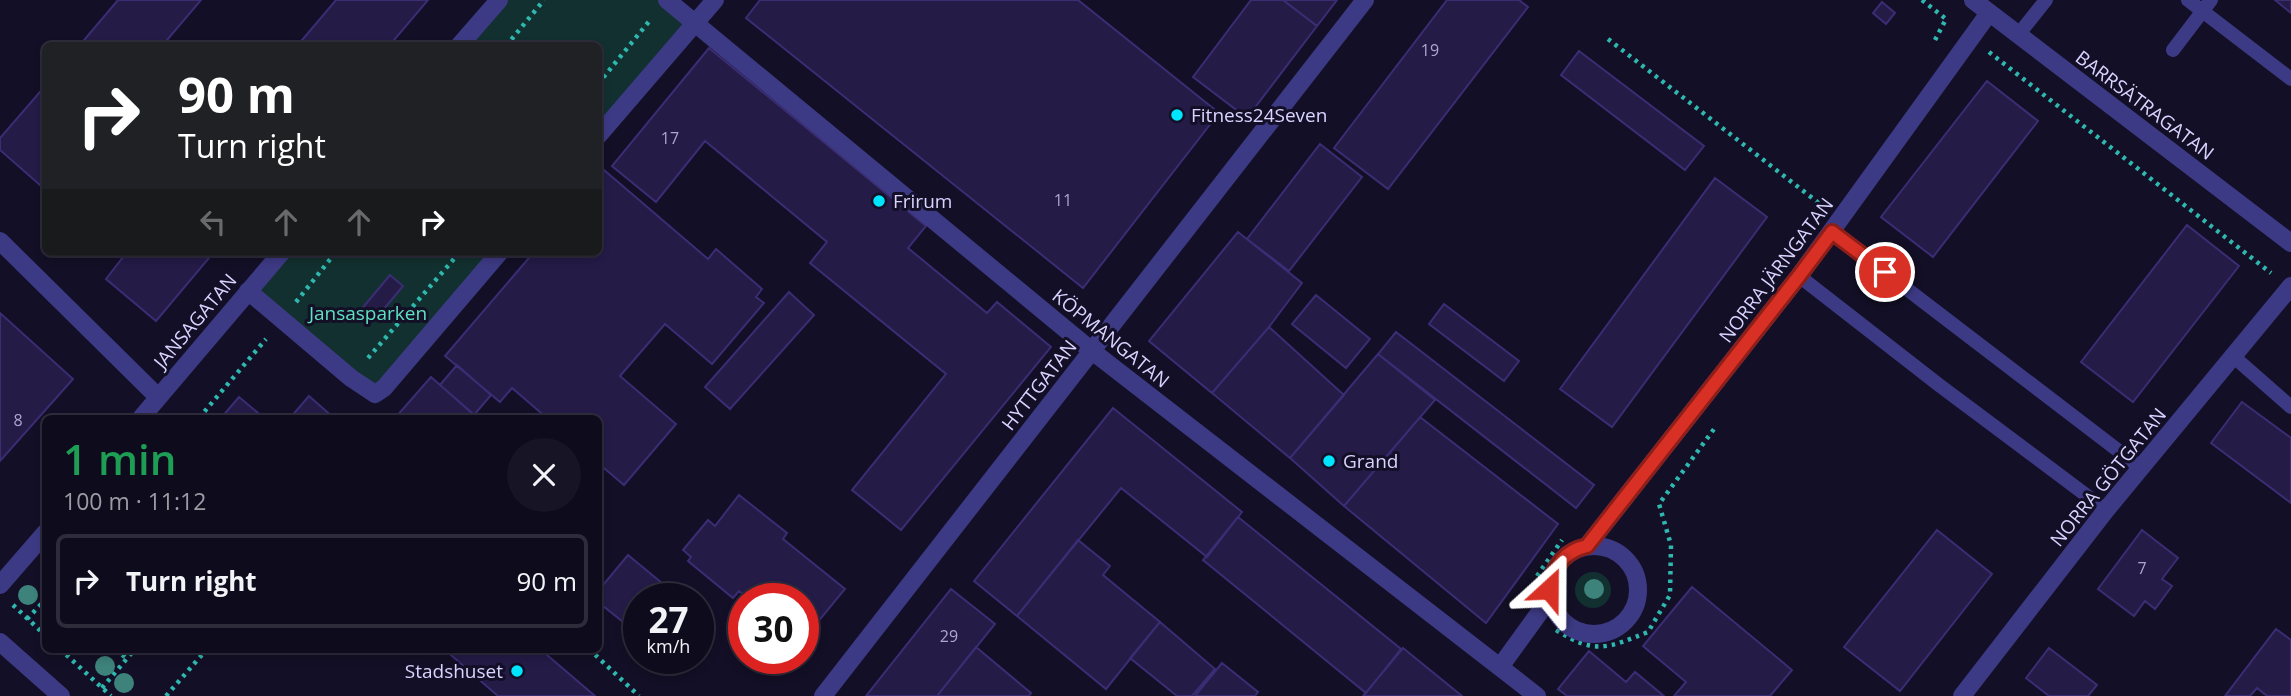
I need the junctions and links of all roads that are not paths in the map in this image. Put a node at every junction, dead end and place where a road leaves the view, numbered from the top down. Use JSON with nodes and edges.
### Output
{"nodes":[{"id":1,"x":499,"y":0,"type":"edge"},
{"id":2,"x":715,"y":0,"type":"edge"},
{"id":3,"x":1365,"y":0,"type":"edge"},
{"id":4,"x":1973,"y":0,"type":"edge"},
{"id":5,"x":2046,"y":0,"type":"edge"},
{"id":6,"x":2188,"y":0,"type":"edge"},
{"id":7,"x":663,"y":5,"type":"edge"},
{"id":8,"x":2207,"y":6,"type":"edge"},
{"id":9,"x":1989,"y":13,"type":"junction"},
{"id":10,"x":695,"y":23,"type":"junction"},
{"id":11,"x":2018,"y":35,"type":"junction"},
{"id":12,"x":462,"y":42,"type":"edge"},
{"id":13,"x":2173,"y":50,"type":"dead end"},
{"id":14,"x":2291,"y":79,"type":"edge"},
{"id":15,"x":602,"y":131,"type":"edge"},
{"id":16,"x":1837,"y":225,"type":"junction"},
{"id":17,"x":0,"y":241,"type":"edge"},
{"id":18,"x":2291,"y":243,"type":"edge"},
{"id":19,"x":279,"y":256,"type":"edge"},
{"id":20,"x":497,"y":256,"type":"edge"},
{"id":21,"x":1799,"y":276,"type":"junction"},
{"id":22,"x":2290,"y":287,"type":"edge"},
{"id":23,"x":248,"y":291,"type":"junction"},
{"id":24,"x":1092,"y":351,"type":"junction"},
{"id":25,"x":2234,"y":357,"type":"junction"},
{"id":26,"x":158,"y":397,"type":"junction"},
{"id":27,"x":2291,"y":407,"type":"edge"},
{"id":28,"x":143,"y":415,"type":"edge"},
{"id":29,"x":2141,"y":468,"type":"junction"},
{"id":30,"x":2106,"y":510,"type":"junction"},
{"id":31,"x":42,"y":537,"type":"edge"},
{"id":32,"x":1587,"y":546,"type":"junction"},
{"id":33,"x":0,"y":586,"type":"edge"},
{"id":34,"x":1545,"y":604,"type":"junction"},
{"id":35,"x":0,"y":642,"type":"edge"},
{"id":36,"x":1500,"y":667,"type":"junction"},
{"id":37,"x":61,"y":696,"type":"edge"},
{"id":38,"x":823,"y":696,"type":"edge"},
{"id":39,"x":1537,"y":696,"type":"edge"},
{"id":40,"x":1962,"y":696,"type":"edge"}],
"edges":[{"from":1,"to":12,"type":"street"},
{"from":2,"to":10,"type":"street"},
{"from":3,"to":24,"type":"street","name":"HYTTGATAN"},
{"from":4,"to":9,"type":"street","name":"BARRSÄTRAGATAN"},
{"from":5,"to":11,"type":"lane"},
{"from":6,"to":8,"type":"lane"},
{"from":7,"to":10,"type":"street","name":"KÖPMANGATAN"},
{"from":8,"to":13,"type":"lane"},
{"from":8,"to":14,"type":"lane"},
{"from":9,"to":11,"type":"street","name":"BARRSÄTRAGATAN"},
{"from":9,"to":16,"type":"street","name":"NORRA JÄRNGATAN"},
{"from":10,"to":15,"type":"street"},
{"from":10,"to":24,"type":"street","name":"KÖPMANGATAN"},
{"from":11,"to":18,"type":"street","name":"BARRSÄTRAGATAN"},
{"from":16,"to":21,"type":"street","name":"NORRA JÄRNGATAN"},
{"from":16,"to":29,"type":"lane"},
{"from":17,"to":26,"type":"street"},
{"from":19,"to":23,"type":"street","name":"JANSAGATAN"},
{"from":20,"to":23,"type":"street"},
{"from":21,"to":30,"type":"lane"},
{"from":21,"to":32,"type":"street","name":"NORRA JÄRNGATAN"},
{"from":22,"to":25,"type":"street","name":"NORRA GÖTGATAN"},
{"from":23,"to":26,"type":"street","name":"JANSAGATAN"},
{"from":24,"to":36,"type":"street","name":"KÖPMANGATAN"},
{"from":24,"to":38,"type":"street","name":"HYTTGATAN"},
{"from":25,"to":27,"type":"lane"},
{"from":25,"to":29,"type":"street","name":"NORRA GÖTGATAN"},
{"from":26,"to":28,"type":"street","name":"JANSAGATAN"},
{"from":29,"to":30,"type":"street","name":"NORRA GÖTGATAN"},
{"from":30,"to":40,"type":"street","name":"NORRA GÖTGATAN"},
{"from":31,"to":33,"type":"street"},
{"from":32,"to":34,"type":"street","name":"NORRA JÄRNGATAN"},
{"from":32,"to":34,"type":"street"},
{"from":34,"to":36,"type":"street","name":"NORRA JÄRNGATAN"},
{"from":35,"to":37,"type":"street"},
{"from":36,"to":39,"type":"street","name":"KÖPMANGATAN"}]}
